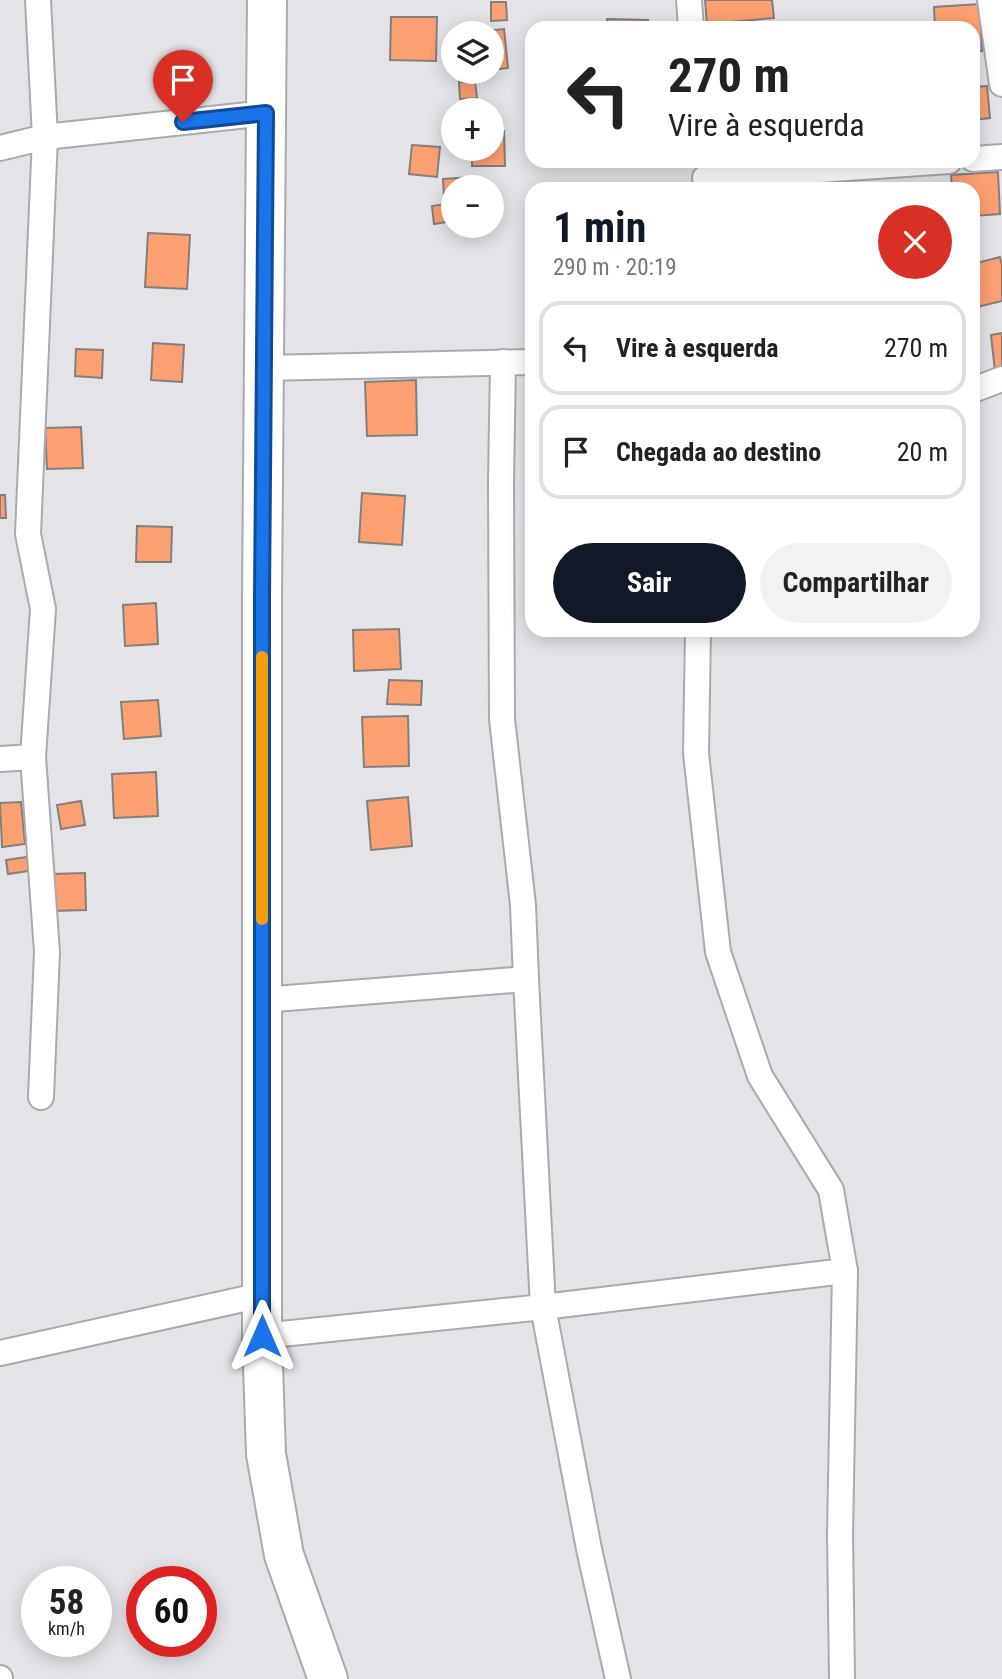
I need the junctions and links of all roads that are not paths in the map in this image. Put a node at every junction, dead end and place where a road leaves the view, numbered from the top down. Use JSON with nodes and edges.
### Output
{"nodes":[{"id":1,"x":38,"y":0,"type":"edge"},
{"id":2,"x":267,"y":0,"type":"edge"},
{"id":3,"x":689,"y":0,"type":"edge"},
{"id":4,"x":994,"y":9,"type":"edge"},
{"id":5,"x":690,"y":21,"type":"edge"},
{"id":6,"x":1002,"y":84,"type":"edge"},
{"id":7,"x":266,"y":113,"type":"junction"},
{"id":8,"x":44,"y":137,"type":"junction"},
{"id":9,"x":0,"y":148,"type":"edge"},
{"id":10,"x":1002,"y":157,"type":"edge"},
{"id":11,"x":980,"y":159,"type":"edge"},
{"id":12,"x":835,"y":168,"type":"edge"},
{"id":13,"x":704,"y":176,"type":"edge"},
{"id":14,"x":503,"y":362,"type":"junction"},
{"id":15,"x":525,"y":362,"type":"edge"},
{"id":16,"x":264,"y":368,"type":"junction"},
{"id":17,"x":1002,"y":379,"type":"edge"},
{"id":18,"x":980,"y":387,"type":"edge"},
{"id":19,"x":698,"y":637,"type":"edge"},
{"id":20,"x":33,"y":757,"type":"junction"},
{"id":21,"x":0,"y":759,"type":"edge"},
{"id":22,"x":526,"y":979,"type":"junction"},
{"id":23,"x":262,"y":1000,"type":"junction"},
{"id":24,"x":41,"y":1097,"type":"dead end"},
{"id":25,"x":845,"y":1270,"type":"junction"},
{"id":26,"x":262,"y":1294,"type":"junction"},
{"id":27,"x":543,"y":1307,"type":"junction"},
{"id":28,"x":262,"y":1336,"type":"junction"},
{"id":29,"x":0,"y":1353,"type":"edge"},
{"id":30,"x":328,"y":1679,"type":"edge"},
{"id":31,"x":618,"y":1679,"type":"edge"},
{"id":32,"x":842,"y":1679,"type":"edge"}],
"edges":[{"from":1,"to":8,"type":"street"},
{"from":2,"to":7,"type":"main road"},
{"from":3,"to":5,"type":"street"},
{"from":4,"to":6,"type":"street"},
{"from":7,"to":8,"type":"street"},
{"from":7,"to":16,"type":"main road"},
{"from":8,"to":9,"type":"street"},
{"from":8,"to":20,"type":"street"},
{"from":10,"to":11,"type":"street"},
{"from":12,"to":13,"type":"street"},
{"from":14,"to":15,"type":"street"},
{"from":14,"to":16,"type":"street"},
{"from":14,"to":22,"type":"street"},
{"from":16,"to":23,"type":"main road"},
{"from":17,"to":18,"type":"street"},
{"from":19,"to":25,"type":"street"},
{"from":20,"to":21,"type":"street"},
{"from":20,"to":24,"type":"street"},
{"from":22,"to":23,"type":"street"},
{"from":22,"to":27,"type":"street"},
{"from":23,"to":26,"type":"main road"},
{"from":25,"to":27,"type":"street"},
{"from":25,"to":32,"type":"street"},
{"from":26,"to":28,"type":"main road"},
{"from":26,"to":29,"type":"street"},
{"from":27,"to":28,"type":"street"},
{"from":27,"to":31,"type":"street"},
{"from":28,"to":30,"type":"main road"}]}
